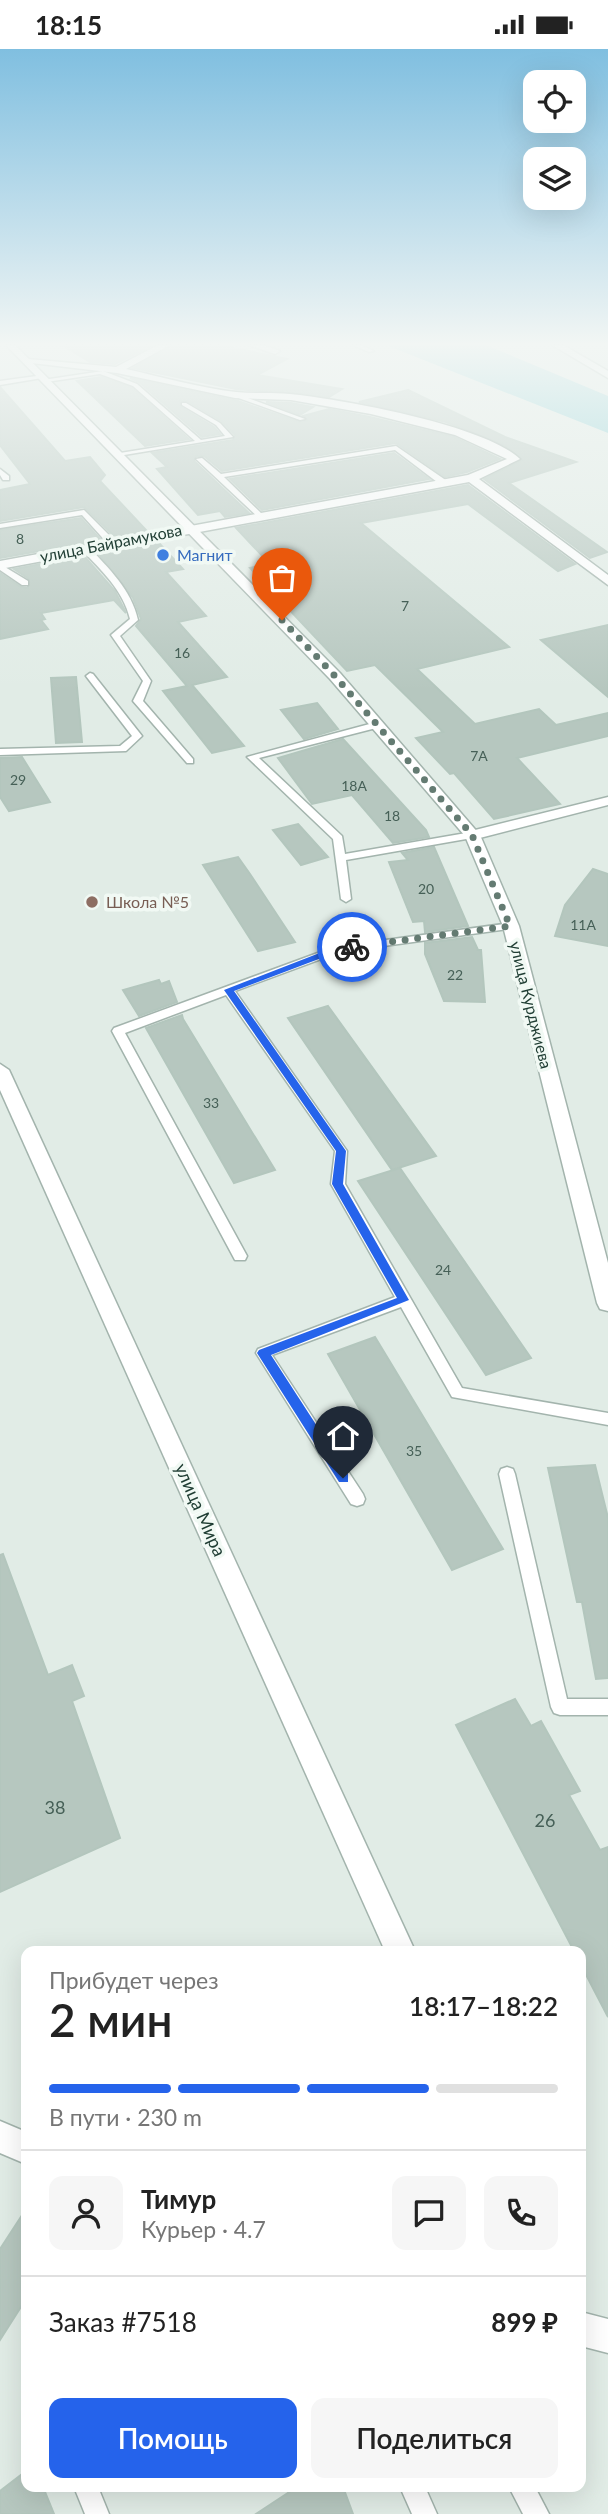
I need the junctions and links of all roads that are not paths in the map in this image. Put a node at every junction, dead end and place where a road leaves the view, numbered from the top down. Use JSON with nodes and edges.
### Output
{"nodes":[{"id":1,"x":125,"y":460,"type":"edge"},
{"id":2,"x":201,"y":460,"type":"edge"},
{"id":3,"x":320,"y":460,"type":"edge"},
{"id":4,"x":413,"y":460,"type":"edge"},
{"id":5,"x":513,"y":460,"type":"edge"},
{"id":6,"x":0,"y":471,"type":"edge"},
{"id":7,"x":219,"y":476,"type":"junction"},
{"id":8,"x":6,"y":478,"type":"dead end"},
{"id":9,"x":471,"y":478,"type":"junction"},
{"id":10,"x":444,"y":483,"type":"junction"},
{"id":11,"x":259,"y":516,"type":"junction"},
{"id":12,"x":0,"y":526,"type":"edge"},
{"id":13,"x":192,"y":528,"type":"junction"},
{"id":14,"x":112,"y":543,"type":"junction"},
{"id":15,"x":85,"y":548,"type":"junction"},
{"id":16,"x":0,"y":565,"type":"edge"},
{"id":17,"x":608,"y":581,"type":"edge"},
{"id":18,"x":25,"y":583,"type":"dead end"},
{"id":19,"x":90,"y":676,"type":"dead end"},
{"id":20,"x":377,"y":725,"type":"junction"},
{"id":21,"x":0,"y":752,"type":"edge"},
{"id":22,"x":190,"y":761,"type":"dead end"},
{"id":23,"x":608,"y":801,"type":"edge"},
{"id":24,"x":472,"y":835,"type":"junction"},
{"id":25,"x":341,"y":858,"type":"junction"},
{"id":26,"x":346,"y":899,"type":"dead end"},
{"id":27,"x":510,"y":926,"type":"junction"},
{"id":28,"x":228,"y":990,"type":"junction"},
{"id":29,"x":2,"y":1079,"type":"edge"},
{"id":30,"x":240,"y":1256,"type":"dead end"},
{"id":31,"x":404,"y":1300,"type":"junction"},
{"id":32,"x":608,"y":1303,"type":"edge"},
{"id":33,"x":608,"y":1419,"type":"edge"},
{"id":34,"x":508,"y":1474,"type":"dead end"},
{"id":35,"x":357,"y":1499,"type":"dead end"},
{"id":36,"x":608,"y":1707,"type":"edge"},
{"id":37,"x":398,"y":1946,"type":"edge"},
{"id":38,"x":0,"y":2137,"type":"edge"},
{"id":39,"x":21,"y":2146,"type":"edge"},
{"id":40,"x":586,"y":2330,"type":"edge"},
{"id":41,"x":608,"y":2336,"type":"edge"},
{"id":42,"x":88,"y":2492,"type":"edge"},
{"id":43,"x":414,"y":2492,"type":"edge"},
{"id":44,"x":524,"y":2492,"type":"edge"},
{"id":45,"x":97,"y":2514,"type":"edge"},
{"id":46,"x":425,"y":2514,"type":"edge"},
{"id":47,"x":537,"y":2514,"type":"edge"}],
"edges":[{"from":1,"to":13,"type":"street","name":"улица Курджиева"},
{"from":2,"to":7,"type":"lane"},
{"from":3,"to":7,"type":"lane"},
{"from":4,"to":10,"type":"lane"},
{"from":5,"to":9,"type":"street","name":"улица Байрамукова"},
{"from":6,"to":8,"type":"lane"},
{"from":7,"to":11,"type":"lane"},
{"from":9,"to":10,"type":"street","name":"улица Байрамукова"},
{"from":9,"to":17,"type":"street"},
{"from":10,"to":11,"type":"street","name":"улица Байрамукова"},
{"from":11,"to":13,"type":"street","name":"улица Байрамукова"},
{"from":12,"to":14,"type":"lane"},
{"from":13,"to":14,"type":"street","name":"улица Байрамукова"},
{"from":13,"to":20,"type":"street","name":"улица Курджиева"},
{"from":14,"to":15,"type":"street","name":"улица Байрамукова"},
{"from":15,"to":16,"type":"street","name":"улица Байрамукова"},
{"from":15,"to":22,"type":"lane"},
{"from":16,"to":18,"type":"lane"},
{"from":19,"to":21,"type":"lane"},
{"from":20,"to":24,"type":"street","name":"улица Курджиева"},
{"from":20,"to":25,"type":"lane"},
{"from":23,"to":24,"type":"street"},
{"from":24,"to":25,"type":"lane"},
{"from":24,"to":27,"type":"street","name":"улица Курджиева"},
{"from":25,"to":26,"type":"lane"},
{"from":27,"to":28,"type":"lane"},
{"from":27,"to":32,"type":"street","name":"улица Курджиева"},
{"from":28,"to":30,"type":"lane"},
{"from":28,"to":31,"type":"lane"},
{"from":29,"to":37,"type":"street","name":"улица Мира"},
{"from":31,"to":33,"type":"lane"},
{"from":31,"to":35,"type":"lane"},
{"from":34,"to":36,"type":"lane"},
{"from":38,"to":39,"type":"street"},
{"from":40,"to":41,"type":"street"},
{"from":42,"to":45,"type":"lane"},
{"from":43,"to":46,"type":"lane"},
{"from":44,"to":47,"type":"lane"}]}
